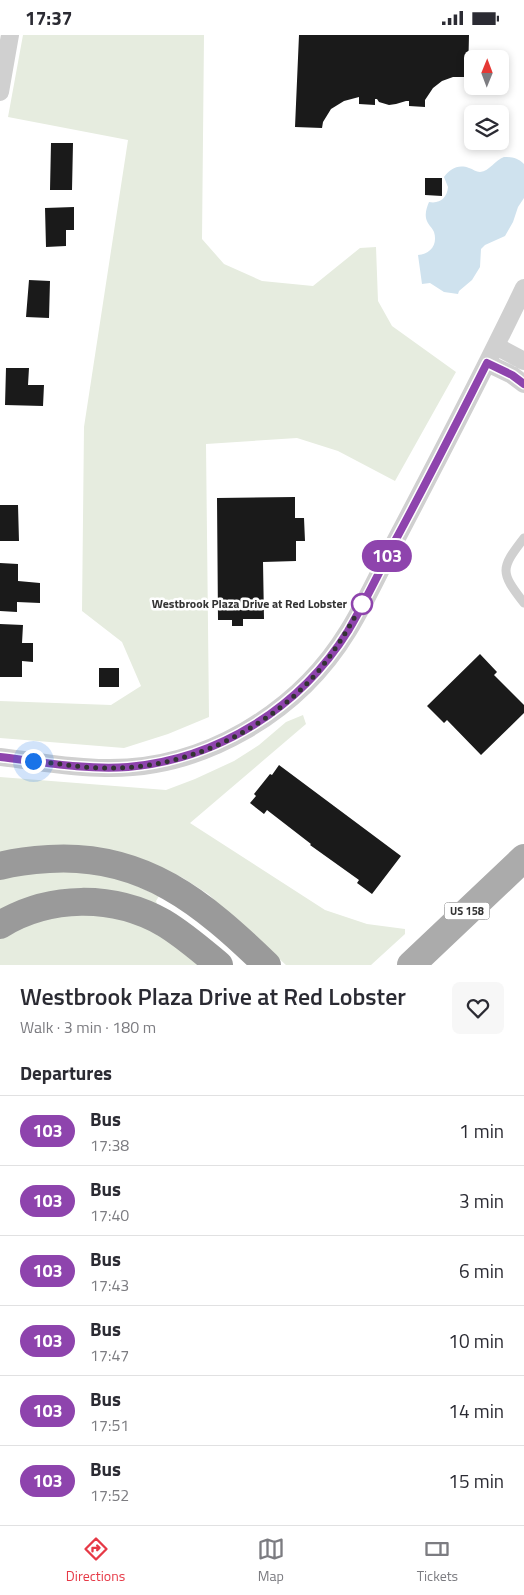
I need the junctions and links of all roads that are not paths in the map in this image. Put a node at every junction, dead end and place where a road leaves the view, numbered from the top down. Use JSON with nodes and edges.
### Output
{"nodes":[{"id":1,"x":10,"y":35,"type":"edge"},
{"id":2,"x":0,"y":92,"type":"edge"},
{"id":3,"x":524,"y":288,"type":"edge"},
{"id":4,"x":492,"y":354,"type":"junction"},
{"id":5,"x":524,"y":361,"type":"edge"},
{"id":6,"x":524,"y":384,"type":"edge"},
{"id":7,"x":524,"y":538,"type":"edge"},
{"id":8,"x":524,"y":603,"type":"edge"},
{"id":9,"x":0,"y":757,"type":"edge"},
{"id":10,"x":524,"y":858,"type":"edge"},
{"id":11,"x":0,"y":866,"type":"edge"},
{"id":12,"x":0,"y":925,"type":"edge"},
{"id":13,"x":219,"y":965,"type":"edge"},
{"id":14,"x":266,"y":965,"type":"edge"},
{"id":15,"x":411,"y":965,"type":"edge"}],
"edges":[{"from":1,"to":2,"type":"street"},
{"from":3,"to":4,"type":"street"},
{"from":4,"to":5,"type":"street"},
{"from":4,"to":6,"type":"street"},
{"from":4,"to":9,"type":"street"},
{"from":7,"to":8,"type":"lane"},
{"from":10,"to":15,"type":"main road","number":"US 158"},
{"from":11,"to":14,"type":"highway"},
{"from":12,"to":13,"type":"highway"}]}
